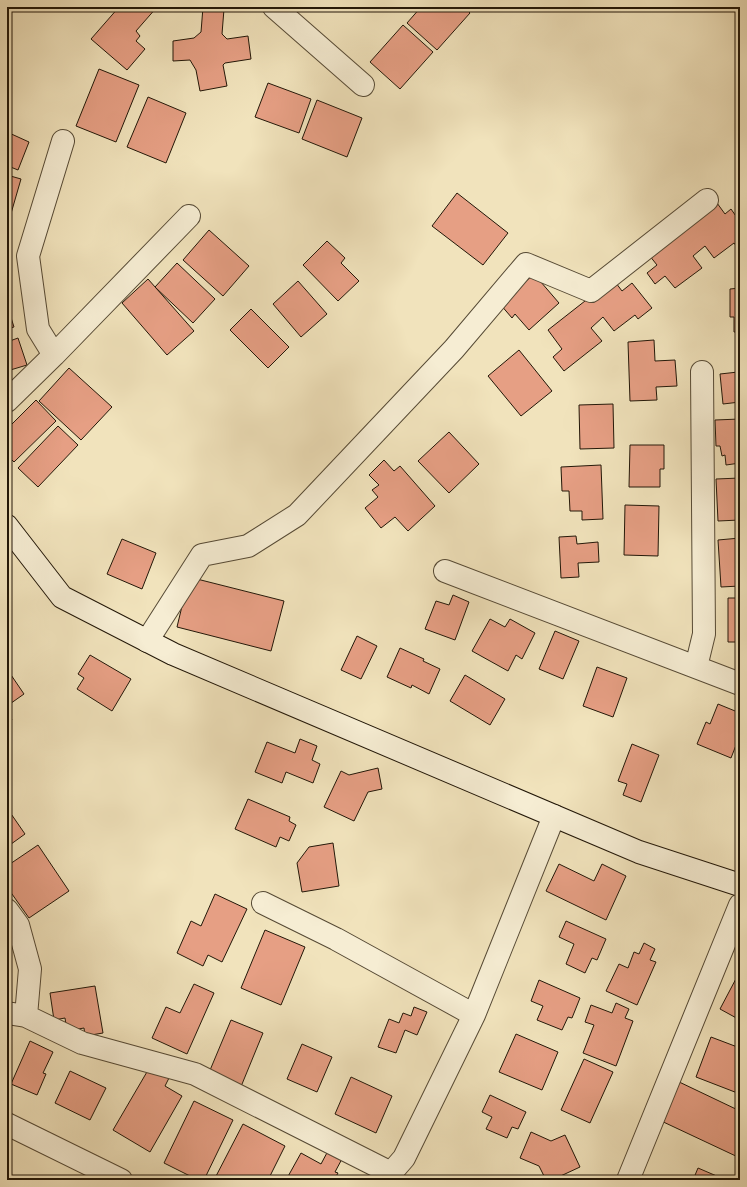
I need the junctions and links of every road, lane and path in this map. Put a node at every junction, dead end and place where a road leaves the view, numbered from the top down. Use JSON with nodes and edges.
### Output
{"nodes":[{"id":1,"x":274,"y":7,"type":"edge"},
{"id":2,"x":363,"y":85,"type":"dead end"},
{"id":3,"x":63,"y":141,"type":"dead end"},
{"id":4,"x":707,"y":200,"type":"dead end"},
{"id":5,"x":189,"y":216,"type":"dead end"},
{"id":6,"x":54,"y":355,"type":"junction"},
{"id":7,"x":702,"y":372,"type":"dead end"},
{"id":8,"x":7,"y":401,"type":"edge"},
{"id":9,"x":7,"y":526,"type":"edge"},
{"id":10,"x":446,"y":571,"type":"dead end"},
{"id":11,"x":147,"y":641,"type":"junction"},
{"id":12,"x":696,"y":667,"type":"junction"},
{"id":13,"x":740,"y":684,"type":"edge"},
{"id":14,"x":554,"y":816,"type":"junction"},
{"id":15,"x":740,"y":885,"type":"edge"},
{"id":16,"x":263,"y":903,"type":"dead end"},
{"id":17,"x":740,"y":906,"type":"edge"},
{"id":18,"x":7,"y":910,"type":"edge"},
{"id":19,"x":16,"y":1015,"type":"edge"},
{"id":20,"x":474,"y":1015,"type":"junction"},
{"id":21,"x":7,"y":1124,"type":"edge"},
{"id":22,"x":388,"y":1176,"type":"edge"},
{"id":23,"x":121,"y":1180,"type":"edge"},
{"id":24,"x":628,"y":1180,"type":"edge"}],
"edges":[{"from":1,"to":2,"type":"street"},
{"from":3,"to":6,"type":"street"},
{"from":4,"to":11,"type":"street"},
{"from":5,"to":6,"type":"street"},
{"from":6,"to":8,"type":"street"},
{"from":7,"to":12,"type":"street"},
{"from":9,"to":11,"type":"street"},
{"from":10,"to":12,"type":"street"},
{"from":11,"to":14,"type":"street"},
{"from":12,"to":13,"type":"street"},
{"from":14,"to":15,"type":"street"},
{"from":14,"to":20,"type":"street"},
{"from":16,"to":20,"type":"street"},
{"from":17,"to":24,"type":"street"},
{"from":18,"to":19,"type":"street"},
{"from":19,"to":22,"type":"street"},
{"from":20,"to":22,"type":"street"},
{"from":21,"to":23,"type":"street"}]}
